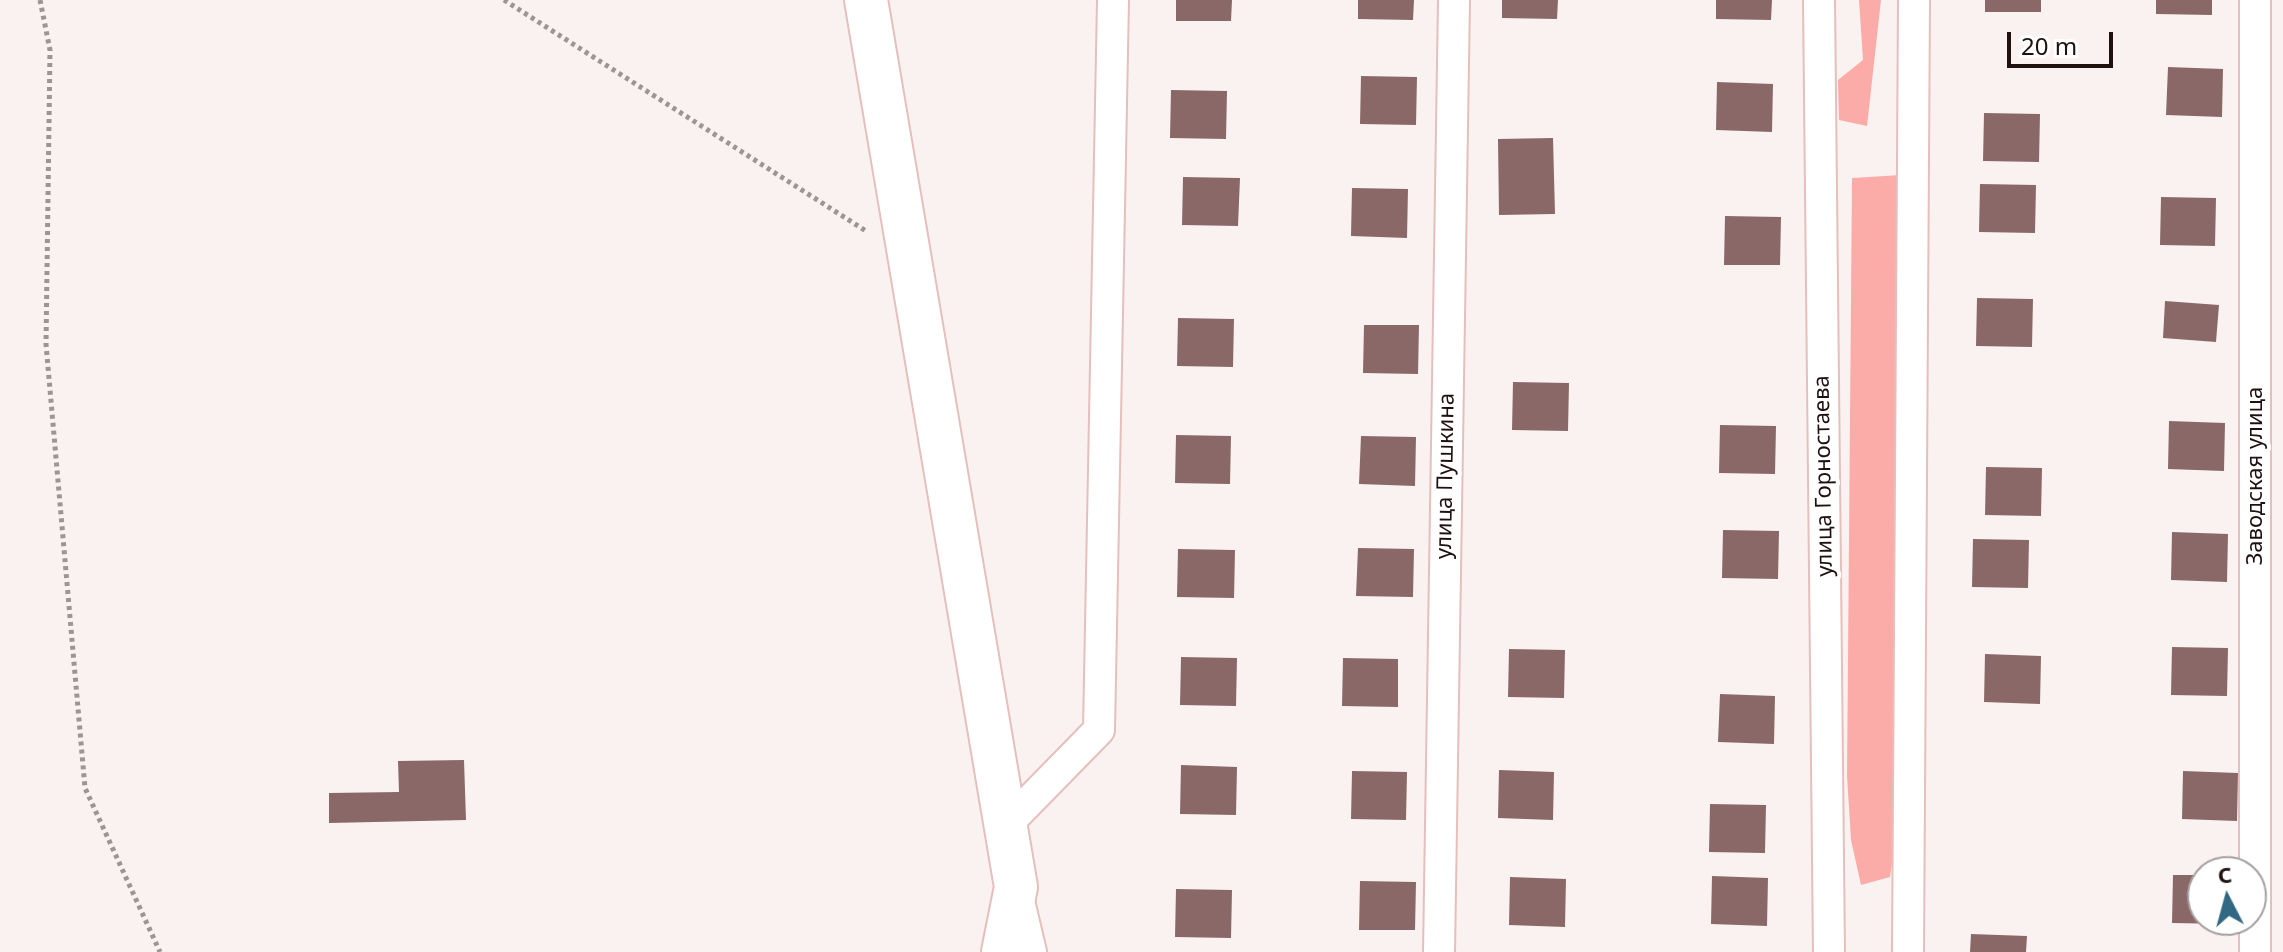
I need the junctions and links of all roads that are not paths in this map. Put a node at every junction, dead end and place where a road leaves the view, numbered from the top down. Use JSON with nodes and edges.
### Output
{"nodes":[{"id":1,"x":866,"y":0,"type":"edge"},
{"id":2,"x":1113,"y":0,"type":"edge"},
{"id":3,"x":1454,"y":0,"type":"edge"},
{"id":4,"x":1819,"y":0,"type":"edge"},
{"id":5,"x":1914,"y":0,"type":"edge"},
{"id":6,"x":2255,"y":0,"type":"edge"},
{"id":7,"x":1006,"y":825,"type":"junction"},
{"id":8,"x":1016,"y":887,"type":"junction"},
{"id":9,"x":1003,"y":952,"type":"edge"},
{"id":10,"x":1031,"y":952,"type":"edge"},
{"id":11,"x":1439,"y":952,"type":"edge"},
{"id":12,"x":1829,"y":952,"type":"edge"},
{"id":13,"x":1908,"y":952,"type":"edge"},
{"id":14,"x":2255,"y":952,"type":"edge"}],
"edges":[{"from":1,"to":7,"type":"main road"},
{"from":2,"to":7,"type":"street"},
{"from":3,"to":11,"type":"street","name":"улица Пушкина"},
{"from":4,"to":12,"type":"street","name":"улица Горностаева"},
{"from":5,"to":13,"type":"street"},
{"from":6,"to":14,"type":"street","name":"Заводская улица"},
{"from":7,"to":8,"type":"main road"},
{"from":8,"to":9,"type":"main road"},
{"from":8,"to":10,"type":"street"}]}
